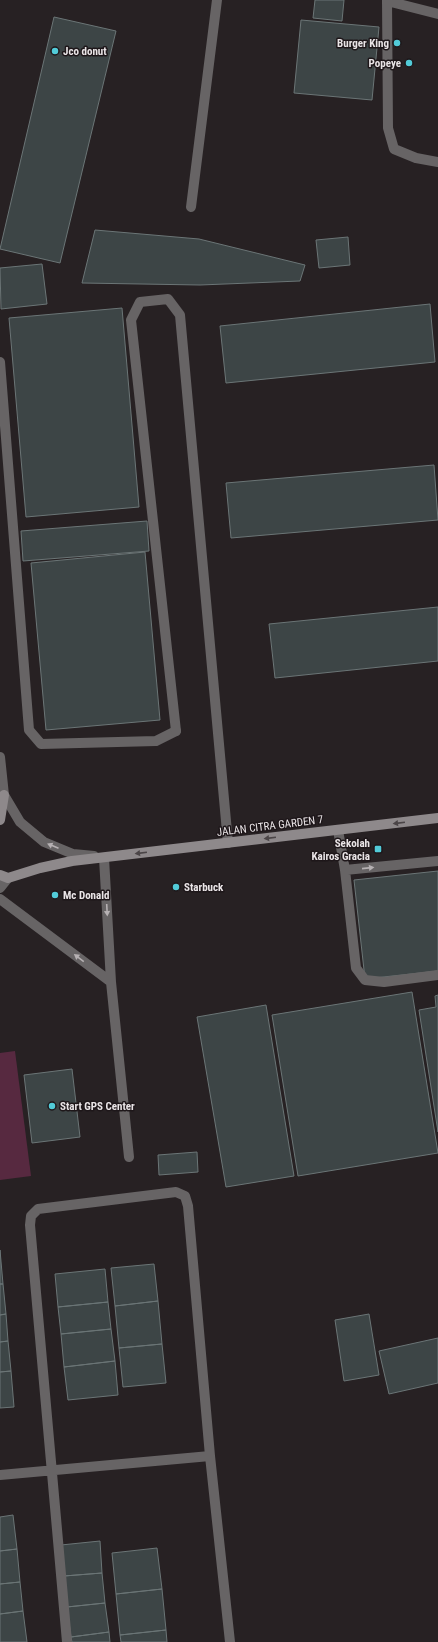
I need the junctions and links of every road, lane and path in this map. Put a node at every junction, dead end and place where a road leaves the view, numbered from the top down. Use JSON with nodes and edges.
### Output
{"nodes":[{"id":1,"x":217,"y":0,"type":"edge"},
{"id":2,"x":387,"y":0,"type":"edge"},
{"id":3,"x":438,"y":14,"type":"edge"},
{"id":4,"x":438,"y":162,"type":"edge"},
{"id":5,"x":191,"y":207,"type":"dead end"},
{"id":6,"x":0,"y":362,"type":"edge"},
{"id":7,"x":0,"y":757,"type":"edge"},
{"id":8,"x":4,"y":795,"type":"junction"},
{"id":9,"x":438,"y":818,"type":"edge"},
{"id":10,"x":0,"y":820,"type":"edge"},
{"id":11,"x":338,"y":830,"type":"junction"},
{"id":12,"x":228,"y":843,"type":"junction"},
{"id":13,"x":104,"y":858,"type":"junction"},
{"id":14,"x":438,"y":861,"type":"edge"},
{"id":15,"x":345,"y":870,"type":"junction"},
{"id":16,"x":4,"y":876,"type":"edge"},
{"id":17,"x":0,"y":888,"type":"edge"},
{"id":18,"x":0,"y":899,"type":"edge"},
{"id":19,"x":438,"y":976,"type":"edge"},
{"id":20,"x":111,"y":982,"type":"junction"},
{"id":21,"x":128,"y":1157,"type":"dead end"},
{"id":22,"x":210,"y":1456,"type":"junction"},
{"id":23,"x":51,"y":1469,"type":"junction"},
{"id":24,"x":0,"y":1475,"type":"edge"},
{"id":25,"x":67,"y":1642,"type":"edge"},
{"id":26,"x":230,"y":1642,"type":"edge"}],
"edges":[{"from":1,"to":5,"type":"street"},
{"from":2,"to":3,"type":"street"},
{"from":2,"to":4,"type":"street"},
{"from":6,"to":12,"type":"street"},
{"from":7,"to":8,"type":"street"},
{"from":8,"to":10,"type":"main road"},
{"from":13,"to":8,"type":"street","name":"JALAN CITRA GARDEN 7","one_way":true},
{"from":9,"to":11,"type":"main road","name":"JALAN CITRA GARDEN 7","one_way":true},
{"from":11,"to":12,"type":"main road","name":"JALAN CITRA GARDEN 7","one_way":true},
{"from":11,"to":15,"type":"street"},
{"from":12,"to":13,"type":"main road","name":"JALAN CITRA GARDEN 7","one_way":true},
{"from":13,"to":16,"type":"main road","name":"JALAN CITRA GARDEN 7"},
{"from":13,"to":20,"type":"street","one_way":true},
{"from":15,"to":14,"type":"street","one_way":true},
{"from":15,"to":19,"type":"street"},
{"from":16,"to":17,"type":"street"},
{"from":20,"to":18,"type":"street","one_way":true},
{"from":20,"to":21,"type":"street"},
{"from":22,"to":23,"type":"street"},
{"from":22,"to":23,"type":"street"},
{"from":22,"to":26,"type":"street"},
{"from":23,"to":24,"type":"street"},
{"from":23,"to":25,"type":"street"}]}
